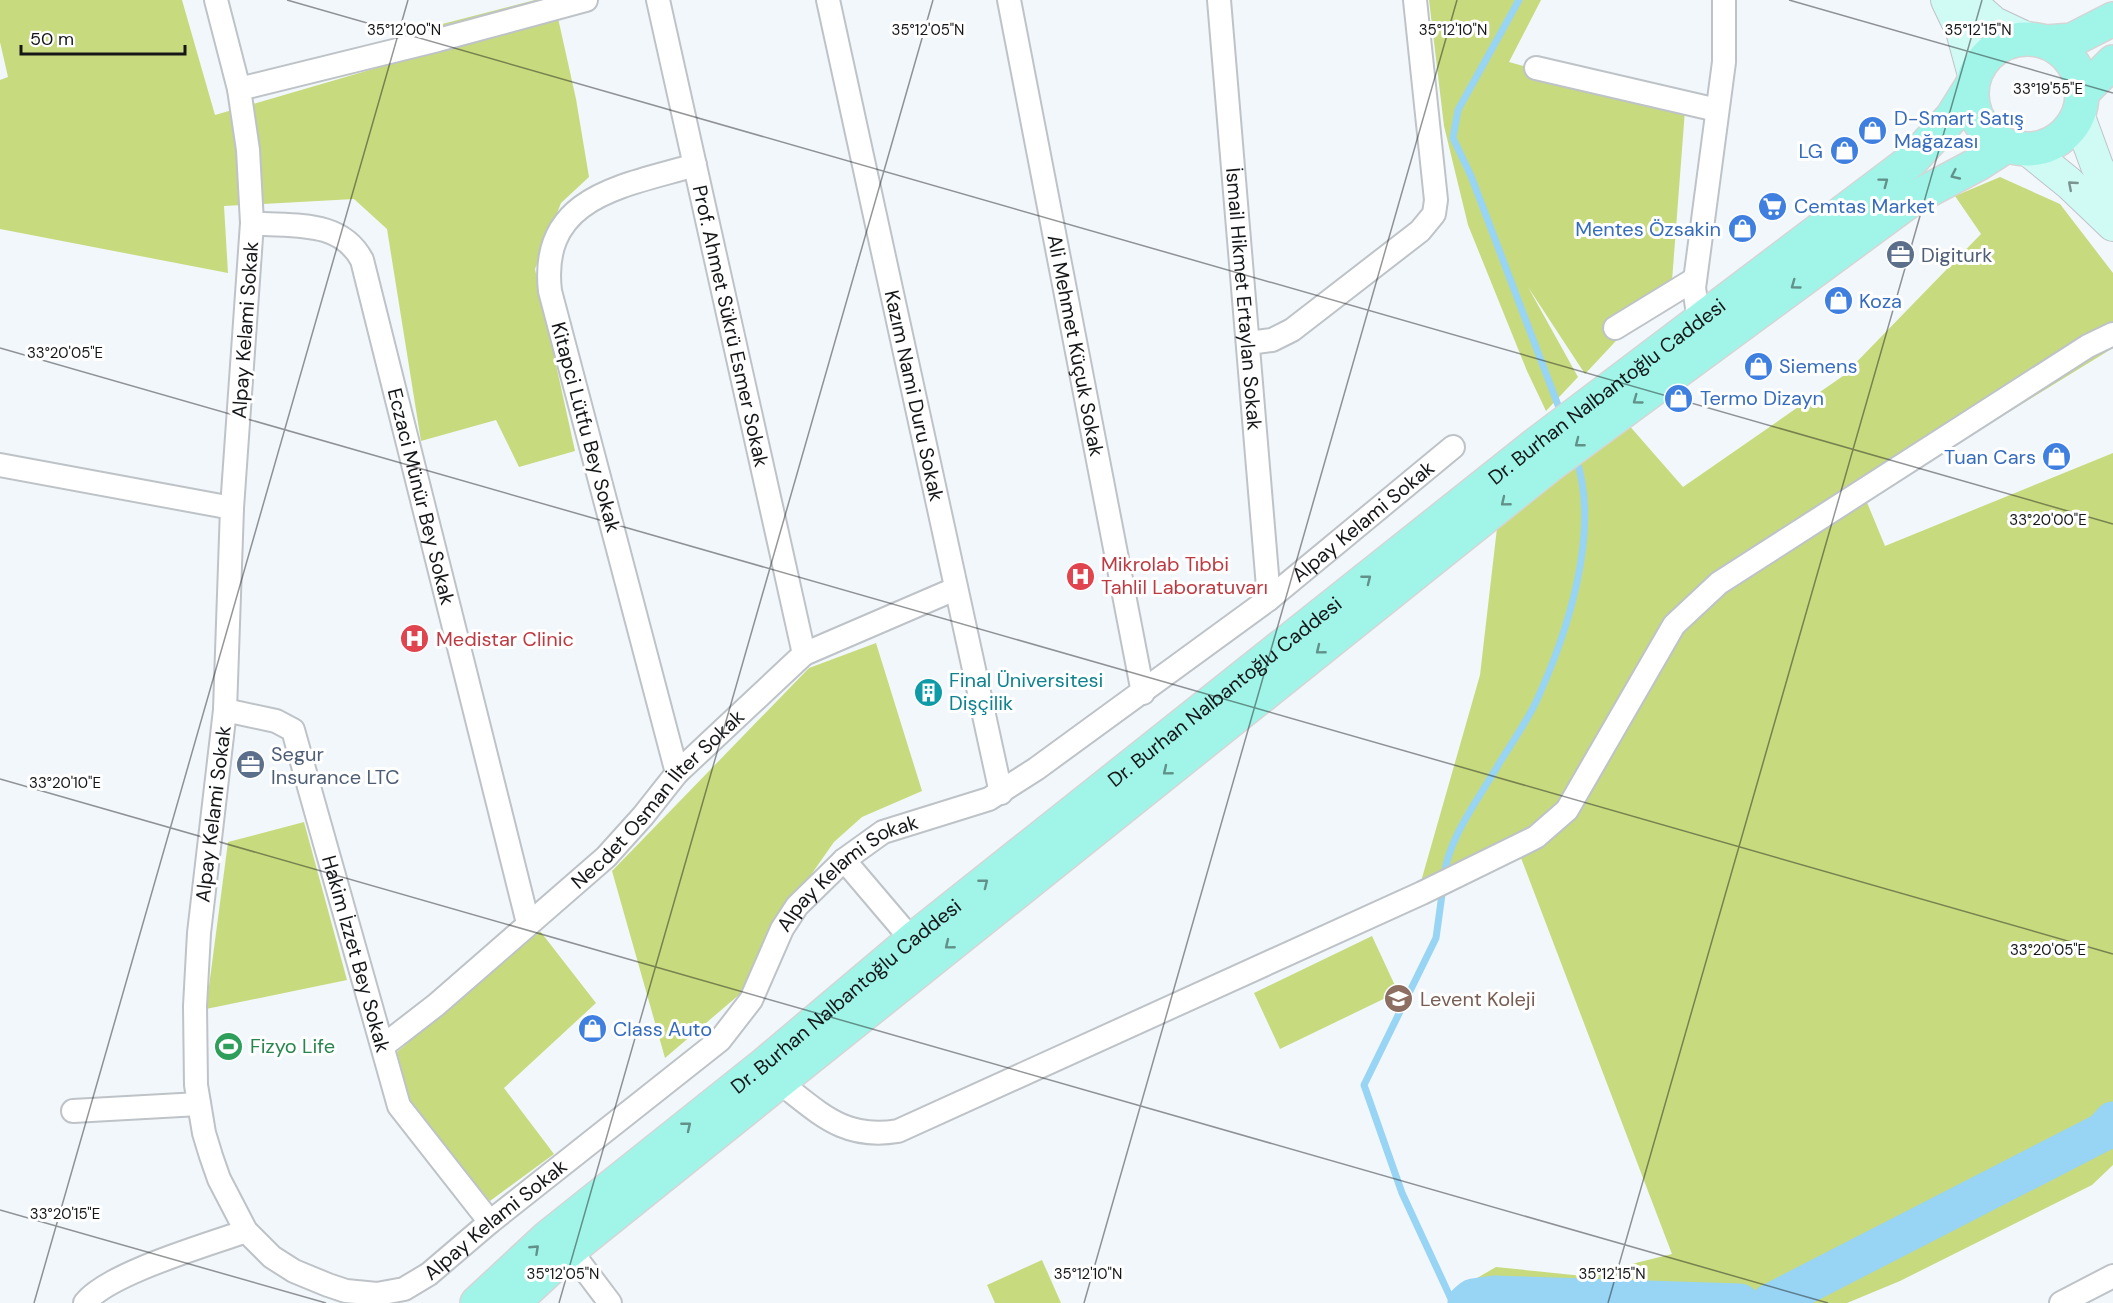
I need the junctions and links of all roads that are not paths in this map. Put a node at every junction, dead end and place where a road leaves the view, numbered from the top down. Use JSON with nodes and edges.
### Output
{"nodes":[{"id":1,"x":216,"y":0,"type":"edge"},
{"id":2,"x":586,"y":0,"type":"edge"},
{"id":3,"x":658,"y":0,"type":"edge"},
{"id":4,"x":828,"y":0,"type":"edge"},
{"id":5,"x":1009,"y":0,"type":"edge"},
{"id":6,"x":1219,"y":0,"type":"edge"},
{"id":7,"x":1415,"y":0,"type":"edge"},
{"id":8,"x":1724,"y":0,"type":"edge"},
{"id":9,"x":1947,"y":0,"type":"edge"},
{"id":10,"x":1968,"y":0,"type":"edge"},
{"id":11,"x":2113,"y":20,"type":"edge"},
{"id":12,"x":2037,"y":40,"type":"junction"},
{"id":13,"x":2113,"y":62,"type":"edge"},
{"id":14,"x":1536,"y":68,"type":"dead end"},
{"id":15,"x":1973,"y":80,"type":"junction"},
{"id":16,"x":239,"y":89,"type":"junction"},
{"id":17,"x":2080,"y":104,"type":"junction"},
{"id":18,"x":1717,"y":110,"type":"junction"},
{"id":19,"x":2016,"y":147,"type":"junction"},
{"id":20,"x":695,"y":165,"type":"junction"},
{"id":21,"x":2113,"y":197,"type":"edge"},
{"id":22,"x":252,"y":223,"type":"junction"},
{"id":23,"x":2113,"y":225,"type":"edge"},
{"id":24,"x":1695,"y":279,"type":"junction"},
{"id":25,"x":1699,"y":320,"type":"junction"},
{"id":26,"x":1615,"y":328,"type":"dead end"},
{"id":27,"x":2113,"y":334,"type":"edge"},
{"id":28,"x":1249,"y":343,"type":"junction"},
{"id":29,"x":1605,"y":407,"type":"junction"},
{"id":30,"x":1453,"y":447,"type":"dead end"},
{"id":31,"x":1545,"y":454,"type":"junction"},
{"id":32,"x":0,"y":465,"type":"edge"},
{"id":33,"x":232,"y":508,"type":"junction"},
{"id":34,"x":955,"y":589,"type":"junction"},
{"id":35,"x":1269,"y":599,"type":"junction"},
{"id":36,"x":804,"y":654,"type":"junction"},
{"id":37,"x":1143,"y":693,"type":"junction"},
{"id":38,"x":225,"y":710,"type":"junction"},
{"id":39,"x":677,"y":772,"type":"junction"},
{"id":40,"x":1001,"y":793,"type":"junction"},
{"id":41,"x":844,"y":860,"type":"junction"},
{"id":42,"x":528,"y":923,"type":"junction"},
{"id":43,"x":912,"y":940,"type":"junction"},
{"id":44,"x":383,"y":1046,"type":"junction"},
{"id":45,"x":779,"y":1082,"type":"junction"},
{"id":46,"x":199,"y":1104,"type":"junction"},
{"id":47,"x":73,"y":1111,"type":"dead end"},
{"id":48,"x":490,"y":1222,"type":"junction"},
{"id":49,"x":246,"y":1231,"type":"junction"},
{"id":50,"x":570,"y":1250,"type":"junction"},
{"id":51,"x":2113,"y":1276,"type":"edge"},
{"id":52,"x":598,"y":1299,"type":"edge"},
{"id":53,"x":85,"y":1303,"type":"edge"},
{"id":54,"x":477,"y":1303,"type":"edge"},
{"id":55,"x":513,"y":1303,"type":"edge"},
{"id":56,"x":2061,"y":1303,"type":"edge"}],
"edges":[{"from":1,"to":16,"type":"street","name":"Alpay Kelami Sokak"},
{"from":2,"to":16,"type":"street"},
{"from":3,"to":20,"type":"street","name":"Prof. Ahmet Sükrü Esmer Sokak"},
{"from":4,"to":34,"type":"street","name":"Kazım Nami Duru Sokak"},
{"from":5,"to":37,"type":"street","name":"Ali Mehmet Küçuk Sokak"},
{"from":6,"to":28,"type":"street","name":"İsmail Hikmet Ertaylan Sokak"},
{"from":7,"to":28,"type":"street"},
{"from":8,"to":18,"type":"street"},
{"from":9,"to":15,"type":"street"},
{"from":10,"to":12,"type":"street"},
{"from":11,"to":12,"type":"main road"},
{"from":12,"to":15,"type":"main road"},
{"from":12,"to":17,"type":"main road"},
{"from":13,"to":17,"type":"main road"},
{"from":14,"to":18,"type":"street"},
{"from":15,"to":19,"type":"main road"},
{"from":25,"to":15,"type":"main road","name":"Dr. Burhan Nalbantoğlu Caddesi","one_way":true},
{"from":16,"to":22,"type":"street","name":"Alpay Kelami Sokak"},
{"from":17,"to":19,"type":"main road"},
{"from":17,"to":21,"type":"street"},
{"from":18,"to":24,"type":"street"},
{"from":23,"to":19,"type":"street","one_way":true},
{"from":19,"to":29,"type":"main road","name":"Dr. Burhan Nalbantoğlu Caddesi","one_way":true},
{"from":20,"to":36,"type":"street","name":"Prof. Ahmet Sükrü Esmer Sokak"},
{"from":20,"to":39,"type":"street","name":"Kitapci Lütfu Bey Sokak"},
{"from":22,"to":33,"type":"street","name":"Alpay Kelami Sokak"},
{"from":22,"to":42,"type":"street","name":"Eczaci Münür Bey Sokak"},
{"from":24,"to":25,"type":"street"},
{"from":24,"to":26,"type":"street"},
{"from":25,"to":29,"type":"main road","name":"Dr. Burhan Nalbantoğlu Caddesi"},
{"from":27,"to":45,"type":"street"},
{"from":28,"to":35,"type":"street","name":"İsmail Hikmet Ertaylan Sokak"},
{"from":29,"to":31,"type":"main road","name":"Dr. Burhan Nalbantoğlu Caddesi"},
{"from":30,"to":35,"type":"street","name":"Alpay Kelami Sokak"},
{"from":43,"to":31,"type":"main road","name":"Dr. Burhan Nalbantoğlu Caddesi","one_way":true},
{"from":31,"to":45,"type":"main road","name":"Dr. Burhan Nalbantoğlu Caddesi","one_way":true},
{"from":32,"to":33,"type":"street"},
{"from":33,"to":38,"type":"street","name":"Alpay Kelami Sokak"},
{"from":34,"to":36,"type":"street","name":"Necdet Osman İlter Sokak"},
{"from":34,"to":40,"type":"street","name":"Kazım Nami Duru Sokak"},
{"from":35,"to":37,"type":"street","name":"Alpay Kelami Sokak"},
{"from":36,"to":39,"type":"street","name":"Necdet Osman İlter Sokak"},
{"from":37,"to":40,"type":"street","name":"Alpay Kelami Sokak"},
{"from":38,"to":44,"type":"street","name":"Hakim İzzet Bey Sokak"},
{"from":38,"to":46,"type":"street","name":"Alpay Kelami Sokak"},
{"from":39,"to":42,"type":"street","name":"Necdet Osman İlter Sokak"},
{"from":40,"to":41,"type":"street","name":"Alpay Kelami Sokak"},
{"from":41,"to":43,"type":"street"},
{"from":41,"to":48,"type":"street","name":"Alpay Kelami Sokak"},
{"from":42,"to":44,"type":"street","name":"Necdet Osman İlter Sokak"},
{"from":54,"to":43,"type":"main road","name":"Dr. Burhan Nalbantoğlu Caddesi","one_way":true},
{"from":44,"to":48,"type":"street","name":"Hakim İzzet Bey Sokak"},
{"from":45,"to":50,"type":"main road","name":"Dr. Burhan Nalbantoğlu Caddesi"},
{"from":46,"to":47,"type":"street"},
{"from":46,"to":49,"type":"street","name":"Alpay Kelami Sokak"},
{"from":48,"to":49,"type":"street","name":"Alpay Kelami Sokak"},
{"from":49,"to":53,"type":"street"},
{"from":50,"to":52,"type":"street"},
{"from":50,"to":55,"type":"main road","name":"Dr. Burhan Nalbantoğlu Caddesi"},
{"from":51,"to":56,"type":"street"}]}
